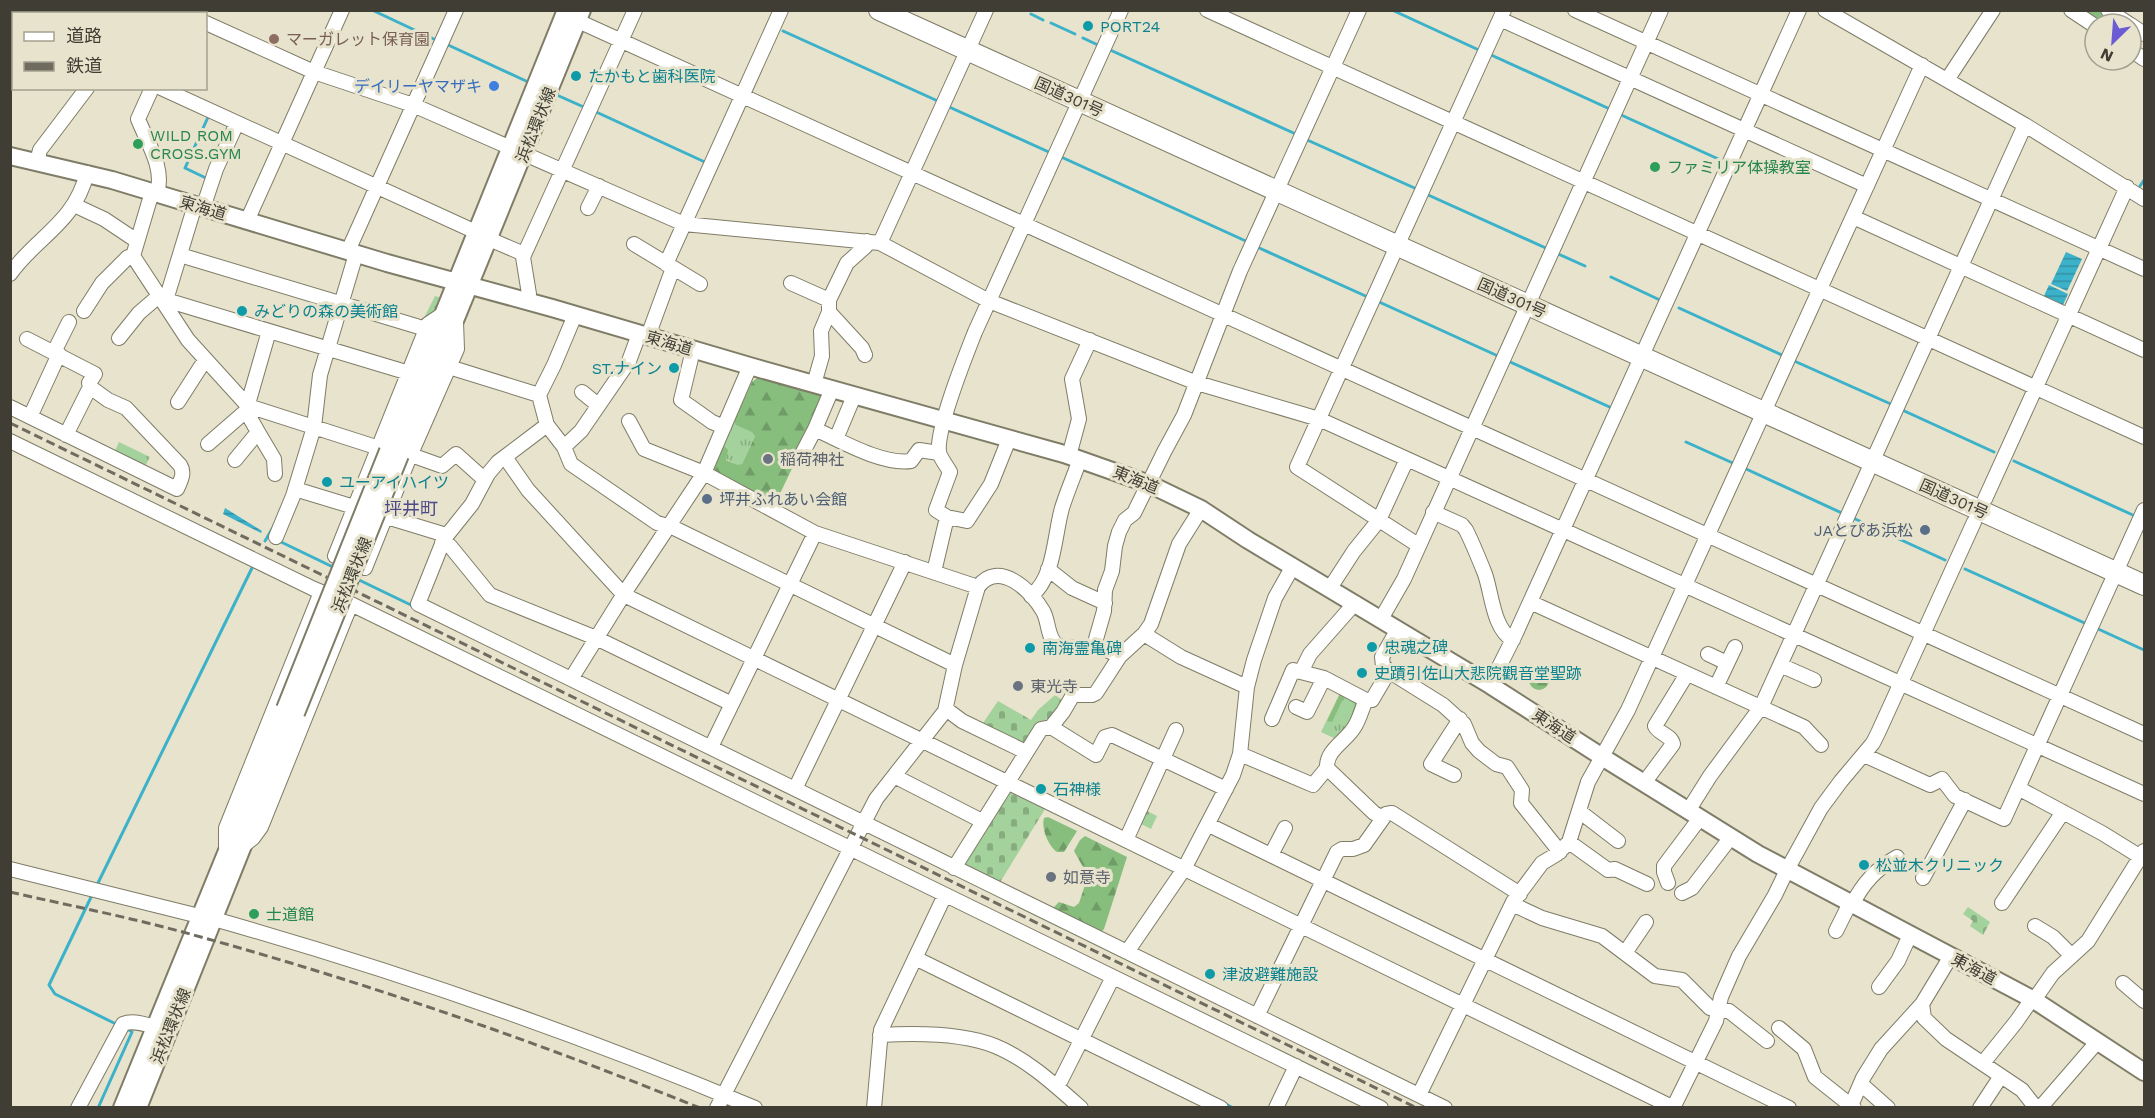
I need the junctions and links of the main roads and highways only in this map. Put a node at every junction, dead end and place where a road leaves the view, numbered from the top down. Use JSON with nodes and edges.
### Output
{"nodes":[{"id":1,"x":879,"y":10,"type":"edge"},
{"id":2,"x":569,"y":14,"type":"edge"},
{"id":3,"x":10,"y":156,"type":"edge"},
{"id":4,"x":463,"y":284,"type":"junction"},
{"id":5,"x":2145,"y":585,"type":"edge"},
{"id":6,"x":162,"y":1021,"type":"junction"},
{"id":7,"x":2145,"y":1072,"type":"edge"},
{"id":8,"x":122,"y":1107,"type":"edge"},
{"id":9,"x":138,"y":1107,"type":"edge"}],
"edges":[{"from":1,"to":5,"type":"highway","name":"国道301号"},
{"from":2,"to":4,"type":"main road","name":"浜松環状線"},
{"from":3,"to":4,"type":"main road","name":"東海道"},
{"from":4,"to":6,"type":"main road","name":"浜松環状線","bridge":true},
{"from":4,"to":7,"type":"main road","name":"東海道"},
{"from":6,"to":8,"type":"main road","name":"浜松環状線"},
{"from":6,"to":9,"type":"main road","name":"浜松環状線"}]}
